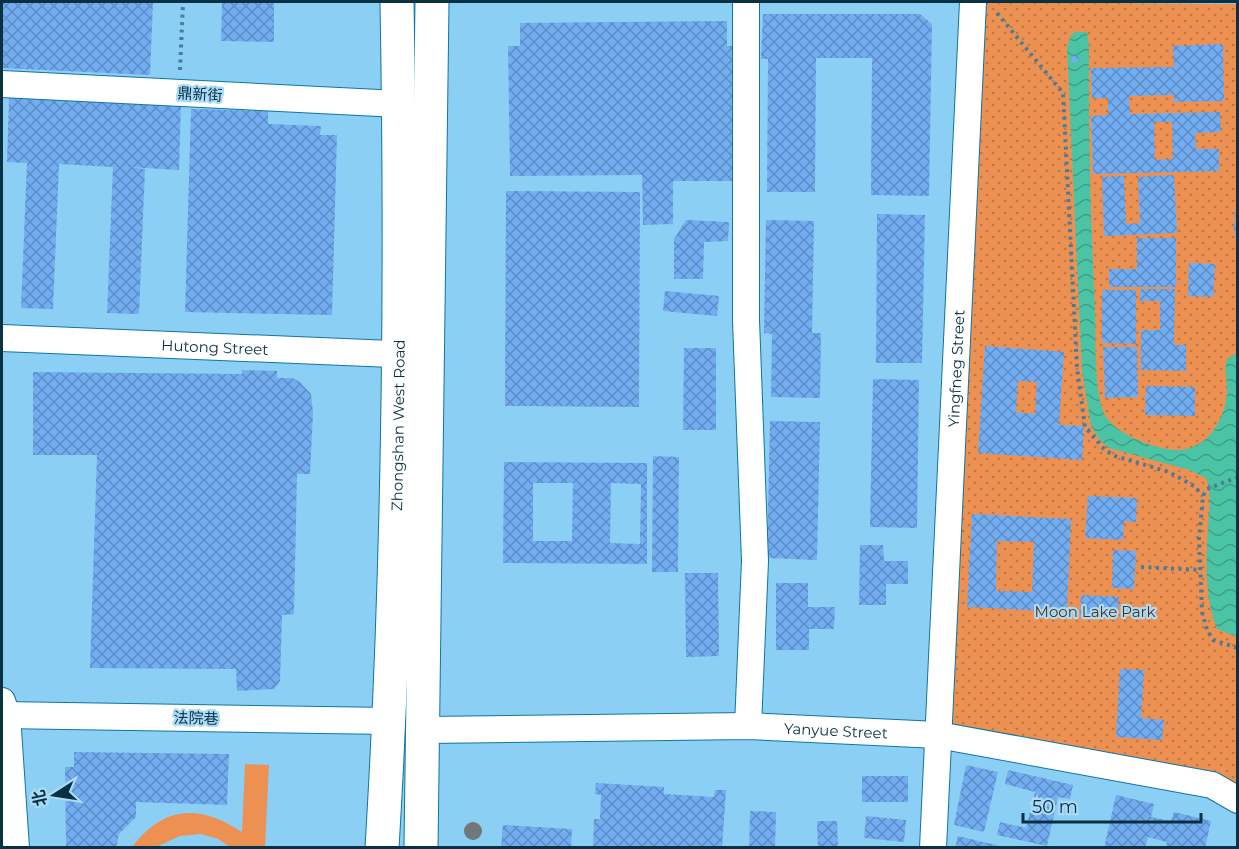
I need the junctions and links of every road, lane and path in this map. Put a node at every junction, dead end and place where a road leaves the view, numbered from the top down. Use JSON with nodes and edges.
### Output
{"nodes":[{"id":1,"x":183,"y":2,"type":"edge"},
{"id":2,"x":397,"y":2,"type":"edge"},
{"id":3,"x":432,"y":2,"type":"edge"},
{"id":4,"x":746,"y":2,"type":"edge"},
{"id":5,"x":984,"y":6,"type":"edge"},
{"id":6,"x":180,"y":75,"type":"dead end"},
{"id":7,"x":2,"y":84,"type":"edge"},
{"id":8,"x":399,"y":104,"type":"junction"},
{"id":9,"x":2,"y":338,"type":"edge"},
{"id":10,"x":413,"y":355,"type":"junction"},
{"id":11,"x":1238,"y":477,"type":"edge"},
{"id":12,"x":1203,"y":496,"type":"junction"},
{"id":13,"x":1141,"y":567,"type":"dead end"},
{"id":14,"x":1201,"y":570,"type":"junction"},
{"id":15,"x":1238,"y":648,"type":"edge"},
{"id":16,"x":3,"y":710,"type":"edge"},
{"id":17,"x":390,"y":721,"type":"junction"},
{"id":18,"x":748,"y":726,"type":"junction"},
{"id":19,"x":425,"y":730,"type":"junction"},
{"id":20,"x":938,"y":735,"type":"junction"},
{"id":21,"x":1238,"y":800,"type":"edge"},
{"id":22,"x":16,"y":848,"type":"edge"},
{"id":23,"x":382,"y":848,"type":"edge"},
{"id":24,"x":421,"y":848,"type":"edge"},
{"id":25,"x":933,"y":848,"type":"edge"}],
"edges":[{"from":1,"to":6,"type":"path"},
{"from":2,"to":8,"type":"main road","name":"Zhongshan West Road"},
{"from":3,"to":10,"type":"main road","name":"Zhongshan West Road"},
{"from":4,"to":18,"type":"street"},
{"from":5,"to":12,"type":"path"},
{"from":5,"to":20,"type":"street","name":"Yingfneg Street"},
{"from":7,"to":8,"type":"street","name":"鼎新街"},
{"from":8,"to":10,"type":"main road","name":"Zhongshan West Road"},
{"from":9,"to":10,"type":"street","name":"Hutong Street"},
{"from":10,"to":17,"type":"main road","name":"Zhongshan West Road"},
{"from":10,"to":19,"type":"main road","name":"Zhongshan West Road"},
{"from":11,"to":12,"type":"path"},
{"from":12,"to":14,"type":"path"},
{"from":13,"to":14,"type":"path"},
{"from":14,"to":15,"type":"path"},
{"from":16,"to":17,"type":"street","name":"法院巷"},
{"from":16,"to":22,"type":"street"},
{"from":17,"to":23,"type":"main road","name":"Zhongshan West Road"},
{"from":18,"to":19,"type":"street","name":"Yanyue Street"},
{"from":18,"to":20,"type":"street","name":"Yanyue Street"},
{"from":19,"to":24,"type":"main road","name":"Zhongshan West Road"},
{"from":20,"to":21,"type":"street","name":"Yanyue Street"},
{"from":20,"to":25,"type":"street","name":"Yingfneg Street"}]}
